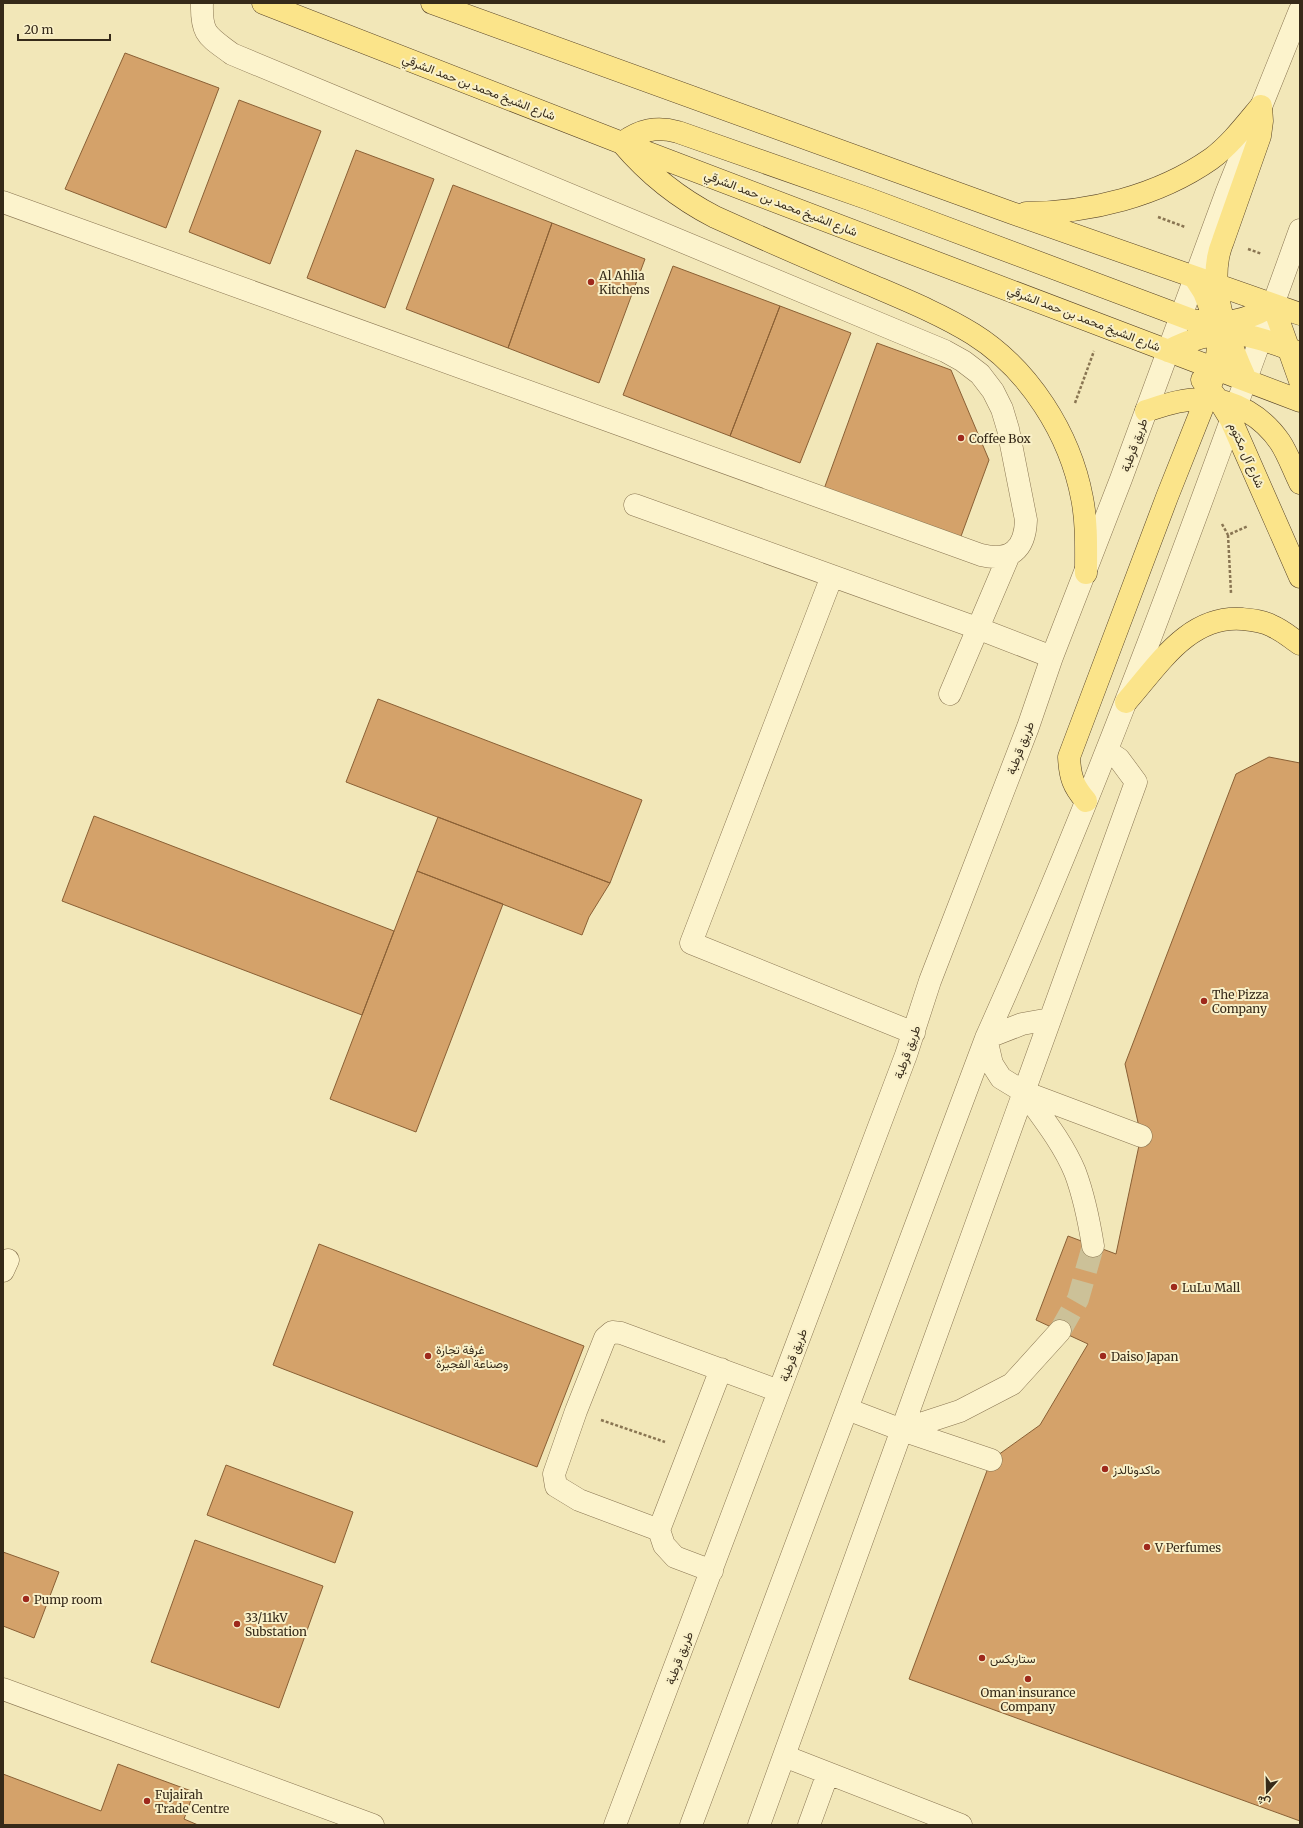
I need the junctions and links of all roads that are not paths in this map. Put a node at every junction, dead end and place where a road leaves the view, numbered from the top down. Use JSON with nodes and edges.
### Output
{"nodes":[{"id":1,"x":202,"y":3,"type":"edge"},
{"id":2,"x":263,"y":3,"type":"edge"},
{"id":3,"x":439,"y":4,"type":"edge"},
{"id":4,"x":1300,"y":10,"type":"edge"},
{"id":5,"x":1261,"y":106,"type":"junction"},
{"id":6,"x":622,"y":143,"type":"junction"},
{"id":7,"x":3,"y":202,"type":"edge"},
{"id":8,"x":1012,"y":213,"type":"junction"},
{"id":9,"x":1300,"y":230,"type":"edge"},
{"id":10,"x":1195,"y":278,"type":"junction"},
{"id":11,"x":1218,"y":286,"type":"junction"},
{"id":12,"x":1273,"y":305,"type":"junction"},
{"id":13,"x":1300,"y":314,"type":"edge"},
{"id":14,"x":1181,"y":315,"type":"junction"},
{"id":15,"x":1221,"y":328,"type":"junction"},
{"id":16,"x":1261,"y":338,"type":"junction"},
{"id":17,"x":1294,"y":350,"type":"edge"},
{"id":18,"x":1168,"y":351,"type":"junction"},
{"id":19,"x":1246,"y":380,"type":"junction"},
{"id":20,"x":1300,"y":381,"type":"edge"},
{"id":21,"x":1220,"y":397,"type":"junction"},
{"id":22,"x":1300,"y":401,"type":"edge"},
{"id":23,"x":1146,"y":411,"type":"junction"},
{"id":24,"x":1300,"y":483,"type":"edge"},
{"id":25,"x":635,"y":505,"type":"dead end"},
{"id":26,"x":1009,"y":555,"type":"junction"},
{"id":27,"x":1086,"y":573,"type":"junction"},
{"id":28,"x":832,"y":576,"type":"junction"},
{"id":29,"x":1300,"y":577,"type":"edge"},
{"id":30,"x":977,"y":628,"type":"junction"},
{"id":31,"x":1300,"y":644,"type":"edge"},
{"id":32,"x":1052,"y":657,"type":"junction"},
{"id":33,"x":950,"y":694,"type":"dead end"},
{"id":34,"x":1126,"y":702,"type":"junction"},
{"id":35,"x":1107,"y":751,"type":"junction"},
{"id":36,"x":1086,"y":801,"type":"junction"},
{"id":37,"x":1050,"y":1019,"type":"junction"},
{"id":38,"x":914,"y":1033,"type":"junction"},
{"id":39,"x":986,"y":1038,"type":"junction"},
{"id":40,"x":1024,"y":1092,"type":"junction"},
{"id":41,"x":1142,"y":1136,"type":"dead end"},
{"id":42,"x":1093,"y":1246,"type":"tunnel mouth"},
{"id":43,"x":1060,"y":1331,"type":"tunnel mouth"},
{"id":44,"x":721,"y":1369,"type":"junction"},
{"id":45,"x":779,"y":1391,"type":"junction"},
{"id":46,"x":847,"y":1409,"type":"junction"},
{"id":47,"x":902,"y":1430,"type":"junction"},
{"id":48,"x":991,"y":1460,"type":"dead end"},
{"id":49,"x":659,"y":1530,"type":"junction"},
{"id":50,"x":712,"y":1571,"type":"junction"},
{"id":51,"x":3,"y":1689,"type":"edge"},
{"id":52,"x":784,"y":1756,"type":"junction"},
{"id":53,"x":640,"y":1762,"type":"junction"},
{"id":54,"x":828,"y":1773,"type":"junction"},
{"id":55,"x":368,"y":1824,"type":"edge"},
{"id":56,"x":603,"y":1825,"type":"edge"},
{"id":57,"x":615,"y":1825,"type":"edge"},
{"id":58,"x":691,"y":1825,"type":"edge"},
{"id":59,"x":759,"y":1825,"type":"edge"},
{"id":60,"x":809,"y":1825,"type":"edge"},
{"id":61,"x":961,"y":1825,"type":"edge"}],
"edges":[{"from":1,"to":26,"type":"street"},
{"from":2,"to":6,"type":"main road","name":"شارع الشيخ محمد بن حمد الشرقي"},
{"from":3,"to":8,"type":"main road"},
{"from":4,"to":5,"type":"street","name":"طريق قرطبة"},
{"from":5,"to":8,"type":"main road"},
{"from":5,"to":10,"type":"street","name":"طريق قرطبة"},
{"from":5,"to":11,"type":"main road"},
{"from":6,"to":14,"type":"main road"},
{"from":6,"to":18,"type":"main road","name":"شارع الشيخ محمد بن حمد الشرقي"},
{"from":6,"to":27,"type":"main road"},
{"from":7,"to":26,"type":"street"},
{"from":8,"to":10,"type":"main road"},
{"from":9,"to":12,"type":"street"},
{"from":10,"to":11,"type":"main road"},
{"from":10,"to":14,"type":"street","name":"طريق قرطبة"},
{"from":10,"to":15,"type":"main road"},
{"from":11,"to":12,"type":"main road"},
{"from":11,"to":15,"type":"main road"},
{"from":12,"to":13,"type":"main road"},
{"from":12,"to":15,"type":"main road"},
{"from":12,"to":16,"type":"street"},
{"from":12,"to":17,"type":"main road"},
{"from":14,"to":15,"type":"main road"},
{"from":14,"to":18,"type":"street","name":"طريق قرطبة"},
{"from":15,"to":16,"type":"main road"},
{"from":15,"to":18,"type":"main road"},
{"from":15,"to":19,"type":"main road"},
{"from":15,"to":21,"type":"main road"},
{"from":16,"to":17,"type":"main road"},
{"from":16,"to":19,"type":"street"},
{"from":17,"to":20,"type":"main road"},
{"from":18,"to":21,"type":"main road","name":"شارع الشيخ محمد بن حمد الشرقي"},
{"from":18,"to":23,"type":"street","name":"طريق قرطبة"},
{"from":19,"to":21,"type":"street"},
{"from":19,"to":21,"type":"main road","name":"شارع الشيخ محمد بن حمد الشرقي"},
{"from":19,"to":22,"type":"main road","name":"شارع الشيخ محمد بن حمد الشرقي"},
{"from":21,"to":23,"type":"main road"},
{"from":21,"to":24,"type":"main road"},
{"from":21,"to":29,"type":"main road","name":"شارع آل مكتوم"},
{"from":21,"to":34,"type":"street"},
{"from":21,"to":36,"type":"main road"},
{"from":23,"to":27,"type":"street","name":"طريق قرطبة"},
{"from":25,"to":28,"type":"street"},
{"from":26,"to":30,"type":"street"},
{"from":27,"to":32,"type":"street","name":"طريق قرطبة"},
{"from":28,"to":30,"type":"street"},
{"from":28,"to":38,"type":"street"},
{"from":30,"to":32,"type":"street"},
{"from":30,"to":33,"type":"street"},
{"from":31,"to":34,"type":"main road"},
{"from":32,"to":38,"type":"street","name":"طريق قرطبة"},
{"from":34,"to":35,"type":"street"},
{"from":35,"to":36,"type":"street"},
{"from":35,"to":37,"type":"street"},
{"from":36,"to":39,"type":"street"},
{"from":37,"to":39,"type":"street"},
{"from":37,"to":40,"type":"street"},
{"from":38,"to":45,"type":"street","name":"طريق قرطبة"},
{"from":39,"to":40,"type":"street"},
{"from":39,"to":46,"type":"street"},
{"from":40,"to":41,"type":"street"},
{"from":40,"to":42,"type":"street"},
{"from":40,"to":47,"type":"street"},
{"from":43,"to":47,"type":"street"},
{"from":44,"to":45,"type":"street"},
{"from":44,"to":49,"type":"street"},
{"from":44,"to":49,"type":"street"},
{"from":45,"to":50,"type":"street","name":"طريق قرطبة"},
{"from":46,"to":47,"type":"street"},
{"from":46,"to":58,"type":"street"},
{"from":47,"to":48,"type":"street"},
{"from":47,"to":52,"type":"street"},
{"from":49,"to":50,"type":"street"},
{"from":50,"to":53,"type":"street","name":"طريق قرطبة"},
{"from":51,"to":55,"type":"street"},
{"from":52,"to":54,"type":"street"},
{"from":52,"to":59,"type":"street"},
{"from":53,"to":56,"type":"street"},
{"from":53,"to":57,"type":"street","name":"طريق قرطبة"},
{"from":54,"to":60,"type":"street"},
{"from":54,"to":61,"type":"street"}]}
